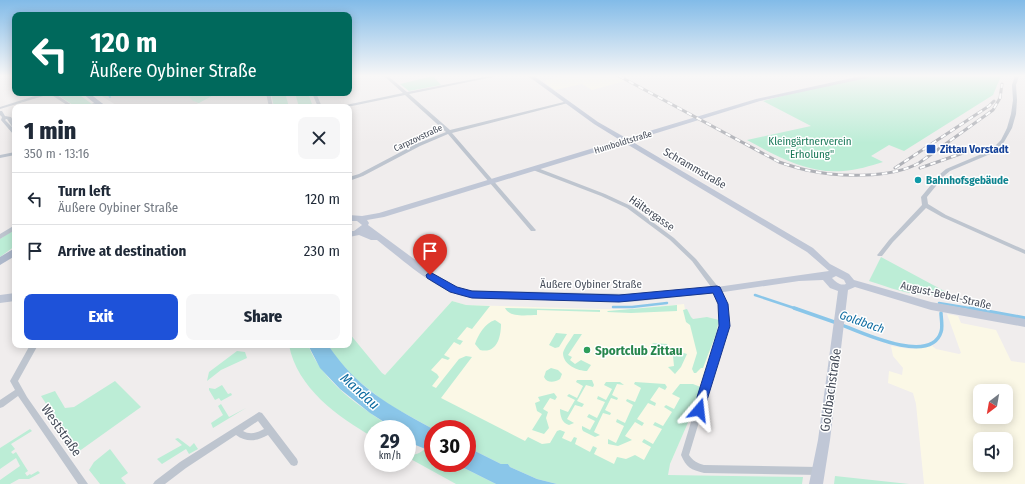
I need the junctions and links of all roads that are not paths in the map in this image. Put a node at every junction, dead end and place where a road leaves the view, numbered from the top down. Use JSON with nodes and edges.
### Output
{"nodes":[{"id":1,"x":30,"y":99,"type":"edge"},
{"id":2,"x":60,"y":99,"type":"edge"},
{"id":3,"x":383,"y":99,"type":"edge"},
{"id":4,"x":411,"y":99,"type":"edge"},
{"id":5,"x":561,"y":99,"type":"edge"},
{"id":6,"x":764,"y":99,"type":"edge"},
{"id":7,"x":1015,"y":99,"type":"edge"},
{"id":8,"x":566,"y":102,"type":"junction"},
{"id":9,"x":12,"y":104,"type":"edge"},
{"id":10,"x":13,"y":104,"type":"edge"},
{"id":11,"x":68,"y":104,"type":"edge"},
{"id":12,"x":352,"y":105,"type":"edge"},
{"id":13,"x":0,"y":108,"type":"edge"},
{"id":14,"x":1,"y":114,"type":"edge"},
{"id":15,"x":12,"y":123,"type":"edge"},
{"id":16,"x":12,"y":130,"type":"edge"},
{"id":17,"x":448,"y":132,"type":"junction"},
{"id":18,"x":626,"y":141,"type":"junction"},
{"id":19,"x":12,"y":154,"type":"edge"},
{"id":20,"x":0,"y":157,"type":"edge"},
{"id":21,"x":535,"y":169,"type":"junction"},
{"id":22,"x":352,"y":178,"type":"edge"},
{"id":23,"x":492,"y":182,"type":"junction"},
{"id":24,"x":925,"y":205,"type":"junction"},
{"id":25,"x":352,"y":218,"type":"edge"},
{"id":26,"x":363,"y":225,"type":"junction"},
{"id":27,"x":12,"y":229,"type":"edge"},
{"id":28,"x":533,"y":230,"type":"dead end"},
{"id":29,"x":352,"y":232,"type":"edge"},
{"id":30,"x":0,"y":237,"type":"edge"},
{"id":31,"x":1025,"y":252,"type":"edge"},
{"id":32,"x":12,"y":254,"type":"edge"},
{"id":33,"x":880,"y":255,"type":"dead end"},
{"id":34,"x":0,"y":262,"type":"edge"},
{"id":35,"x":840,"y":282,"type":"junction"},
{"id":36,"x":717,"y":290,"type":"junction"},
{"id":37,"x":1025,"y":323,"type":"edge"},
{"id":38,"x":32,"y":348,"type":"edge"},
{"id":39,"x":19,"y":391,"type":"junction"},
{"id":40,"x":0,"y":404,"type":"edge"},
{"id":41,"x":269,"y":430,"type":"junction"},
{"id":42,"x":237,"y":431,"type":"junction"},
{"id":43,"x":294,"y":462,"type":"dead end"},
{"id":44,"x":817,"y":478,"type":"edge"},
{"id":45,"x":83,"y":484,"type":"edge"},
{"id":46,"x":158,"y":484,"type":"edge"}],
"edges":[{"from":1,"to":10,"type":"street"},
{"from":2,"to":11,"type":"street"},
{"from":3,"to":12,"type":"street"},
{"from":4,"to":17,"type":"street"},
{"from":5,"to":8,"type":"main road","name":"Schrammstraße"},
{"from":6,"to":18,"type":"main road","name":"Humboldtstraße"},
{"from":7,"to":24,"type":"street"},
{"from":8,"to":17,"type":"street","name":"Carpzovstraße"},
{"from":8,"to":18,"type":"main road","name":"Schrammstraße"},
{"from":9,"to":13,"type":"street"},
{"from":14,"to":15,"type":"street"},
{"from":14,"to":16,"type":"street"},
{"from":17,"to":22,"type":"street","name":"Carpzovstraße"},
{"from":17,"to":23,"type":"street"},
{"from":18,"to":21,"type":"main road","name":"Humboldtstraße"},
{"from":18,"to":35,"type":"main road","name":"Schrammstraße"},
{"from":19,"to":20,"type":"street"},
{"from":21,"to":23,"type":"main road","name":"Humboldtstraße"},
{"from":21,"to":36,"type":"street","name":"Hältergasse"},
{"from":23,"to":26,"type":"main road","name":"Humboldtstraße"},
{"from":23,"to":28,"type":"street"},
{"from":24,"to":31,"type":"street"},
{"from":24,"to":33,"type":"street"},
{"from":25,"to":26,"type":"main road","name":"Äußere Oybiner Straße"},
{"from":26,"to":29,"type":"main road"},
{"from":26,"to":36,"type":"main road","name":"Äußere Oybiner Straße"},
{"from":27,"to":30,"type":"street"},
{"from":32,"to":34,"type":"main road"},
{"from":35,"to":35,"type":"main road","name":"Schrammstraße"},
{"from":35,"to":36,"type":"main road","name":"Äußere Oybiner Straße"},
{"from":35,"to":37,"type":"main road","name":"August-Bebel-Straße"},
{"from":35,"to":44,"type":"main road","name":"Goldbachstraße"},
{"from":36,"to":44,"type":"street","name":"Hältergasse"},
{"from":38,"to":39,"type":"street"},
{"from":39,"to":40,"type":"street"},
{"from":39,"to":45,"type":"street","name":"Weststraße"},
{"from":41,"to":42,"type":"street"},
{"from":41,"to":42,"type":"street"},
{"from":41,"to":43,"type":"street"},
{"from":42,"to":46,"type":"street"}]}
